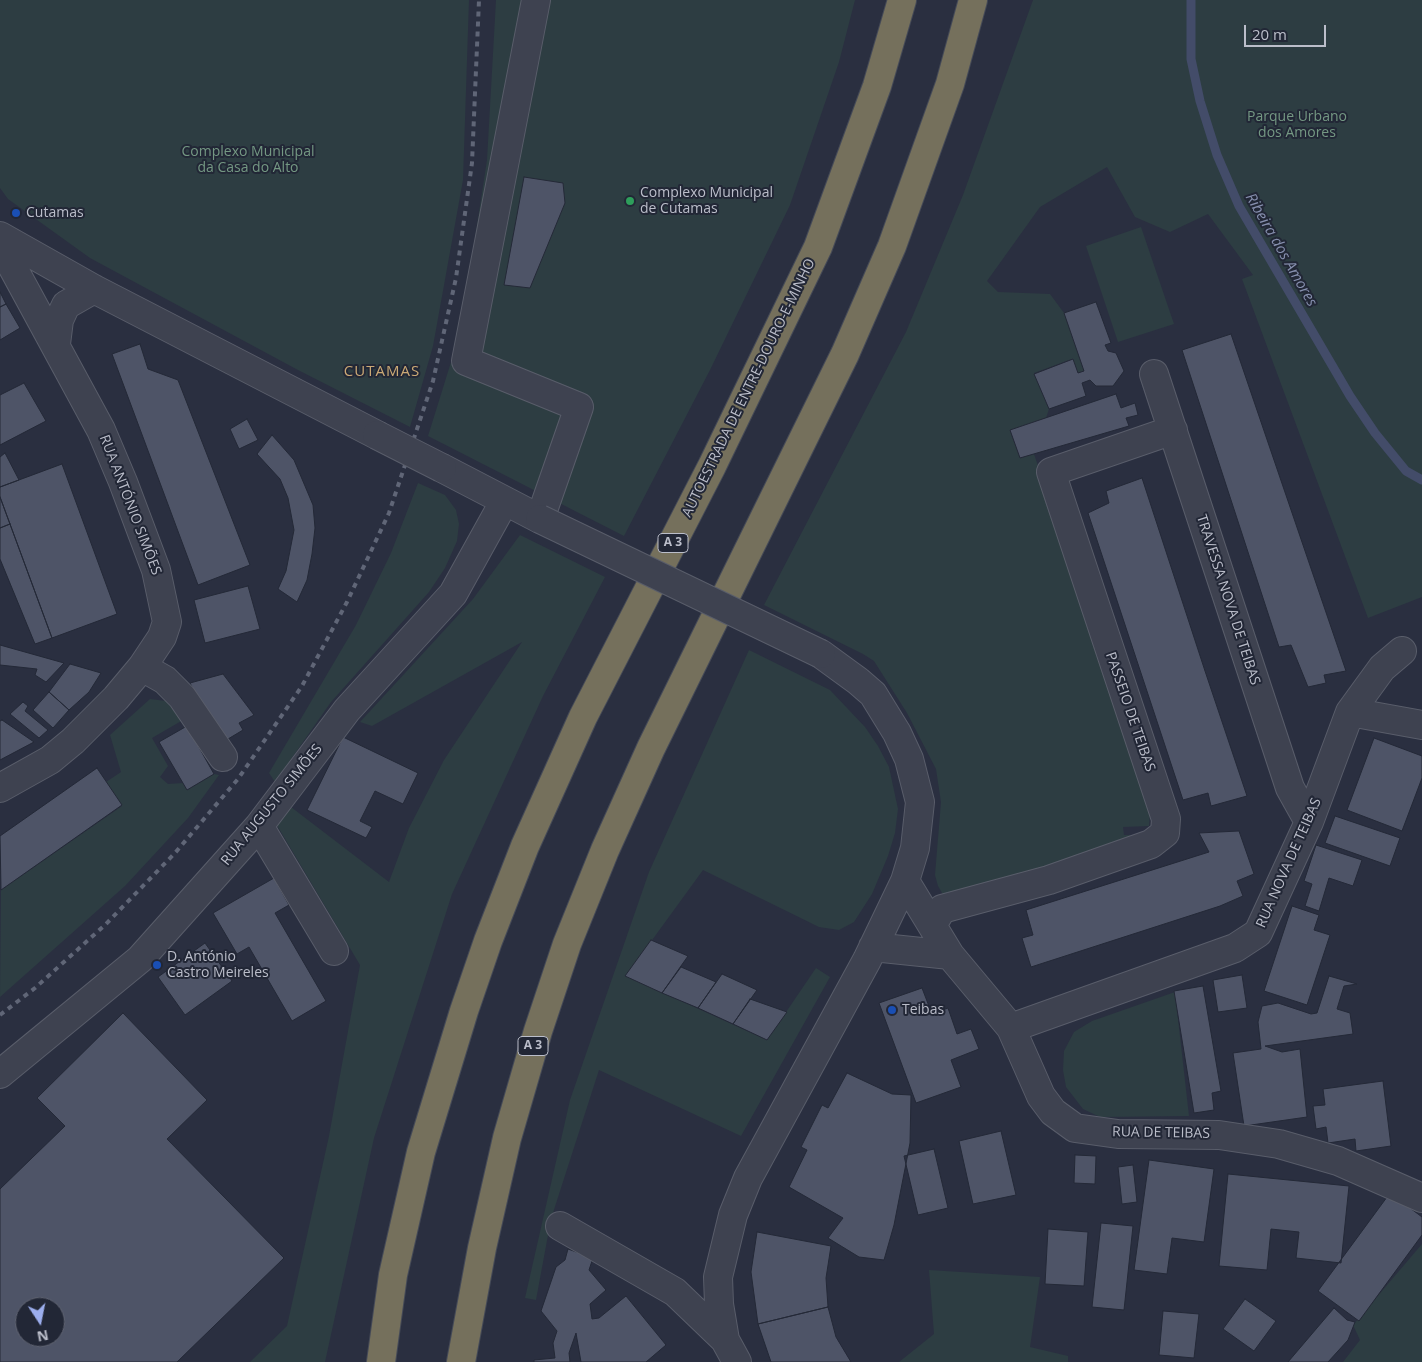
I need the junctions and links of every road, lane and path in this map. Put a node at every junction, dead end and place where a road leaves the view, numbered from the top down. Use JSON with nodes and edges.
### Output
{"nodes":[{"id":1,"x":536,"y":0,"type":"edge"},
{"id":2,"x":902,"y":0,"type":"edge"},
{"id":3,"x":973,"y":0,"type":"edge"},
{"id":4,"x":0,"y":236,"type":"edge"},
{"id":5,"x":0,"y":244,"type":"edge"},
{"id":6,"x":94,"y":288,"type":"junction"},
{"id":7,"x":56,"y":344,"type":"junction"},
{"id":8,"x":1154,"y":374,"type":"dead end"},
{"id":9,"x":1173,"y":430,"type":"junction"},
{"id":10,"x":504,"y":502,"type":"junction"},
{"id":11,"x":540,"y":519,"type":"junction"},
{"id":12,"x":1402,"y":651,"type":"dead end"},
{"id":13,"x":142,"y":667,"type":"junction"},
{"id":14,"x":1350,"y":712,"type":"junction"},
{"id":15,"x":1422,"y":725,"type":"edge"},
{"id":16,"x":223,"y":757,"type":"dead end"},
{"id":17,"x":0,"y":788,"type":"edge"},
{"id":18,"x":1309,"y":822,"type":"junction"},
{"id":19,"x":259,"y":826,"type":"junction"},
{"id":20,"x":905,"y":882,"type":"junction"},
{"id":21,"x":932,"y":925,"type":"junction"},
{"id":22,"x":873,"y":947,"type":"junction"},
{"id":23,"x":334,"y":951,"type":"dead end"},
{"id":24,"x":950,"y":955,"type":"junction"},
{"id":25,"x":1011,"y":1028,"type":"junction"},
{"id":26,"x":0,"y":1074,"type":"edge"},
{"id":27,"x":1422,"y":1198,"type":"edge"},
{"id":28,"x":560,"y":1226,"type":"dead end"},
{"id":29,"x":482,"y":1248,"type":"junction"},
{"id":30,"x":731,"y":1351,"type":"edge"},
{"id":31,"x":380,"y":1362,"type":"edge"},
{"id":32,"x":461,"y":1362,"type":"edge"},
{"id":33,"x":480,"y":1362,"type":"edge"}],
"edges":[{"from":1,"to":11,"type":"street"},
{"from":2,"to":31,"type":"highway","name":"AUTOESTRADA DE ENTRE-DOURO-E-MINHO","number":"A 3"},
{"from":3,"to":29,"type":"highway","number":"A 3"},
{"from":4,"to":6,"type":"street"},
{"from":5,"to":7,"type":"street","name":"RUA ANTÓNIO SIMÕES"},
{"from":6,"to":7,"type":"street"},
{"from":6,"to":10,"type":"street","bridge":true},
{"from":7,"to":13,"type":"street","name":"RUA ANTÓNIO SIMÕES"},
{"from":8,"to":9,"type":"street","name":"TRAVESSA NOVA DE TEIBAS"},
{"from":9,"to":18,"type":"street","name":"TRAVESSA NOVA DE TEIBAS"},
{"from":9,"to":21,"type":"street","name":"PASSEIO DE TEIBAS"},
{"from":10,"to":11,"type":"street"},
{"from":10,"to":19,"type":"street","name":"RUA AUGUSTO SIMÕES"},
{"from":11,"to":20,"type":"street","bridge":true},
{"from":12,"to":14,"type":"street","name":"RUA NOVA DE TEIBAS"},
{"from":13,"to":16,"type":"street"},
{"from":13,"to":17,"type":"street","name":"RUA ANTÓNIO SIMÕES"},
{"from":14,"to":15,"type":"street"},
{"from":14,"to":18,"type":"street","name":"RUA NOVA DE TEIBAS"},
{"from":18,"to":25,"type":"street","name":"RUA NOVA DE TEIBAS"},
{"from":19,"to":23,"type":"street"},
{"from":19,"to":26,"type":"street","name":"RUA AUGUSTO SIMÕES"},
{"from":20,"to":21,"type":"street","name":"RUA DE TEIBAS"},
{"from":20,"to":22,"type":"street"},
{"from":21,"to":24,"type":"street","name":"RUA DE TEIBAS"},
{"from":22,"to":24,"type":"street"},
{"from":22,"to":30,"type":"street"},
{"from":24,"to":25,"type":"street","name":"RUA DE TEIBAS"},
{"from":25,"to":27,"type":"street","name":"RUA DE TEIBAS"},
{"from":28,"to":30,"type":"street"},
{"from":29,"to":32,"type":"highway","number":"A 3"},
{"from":29,"to":33,"type":"highway"}]}
